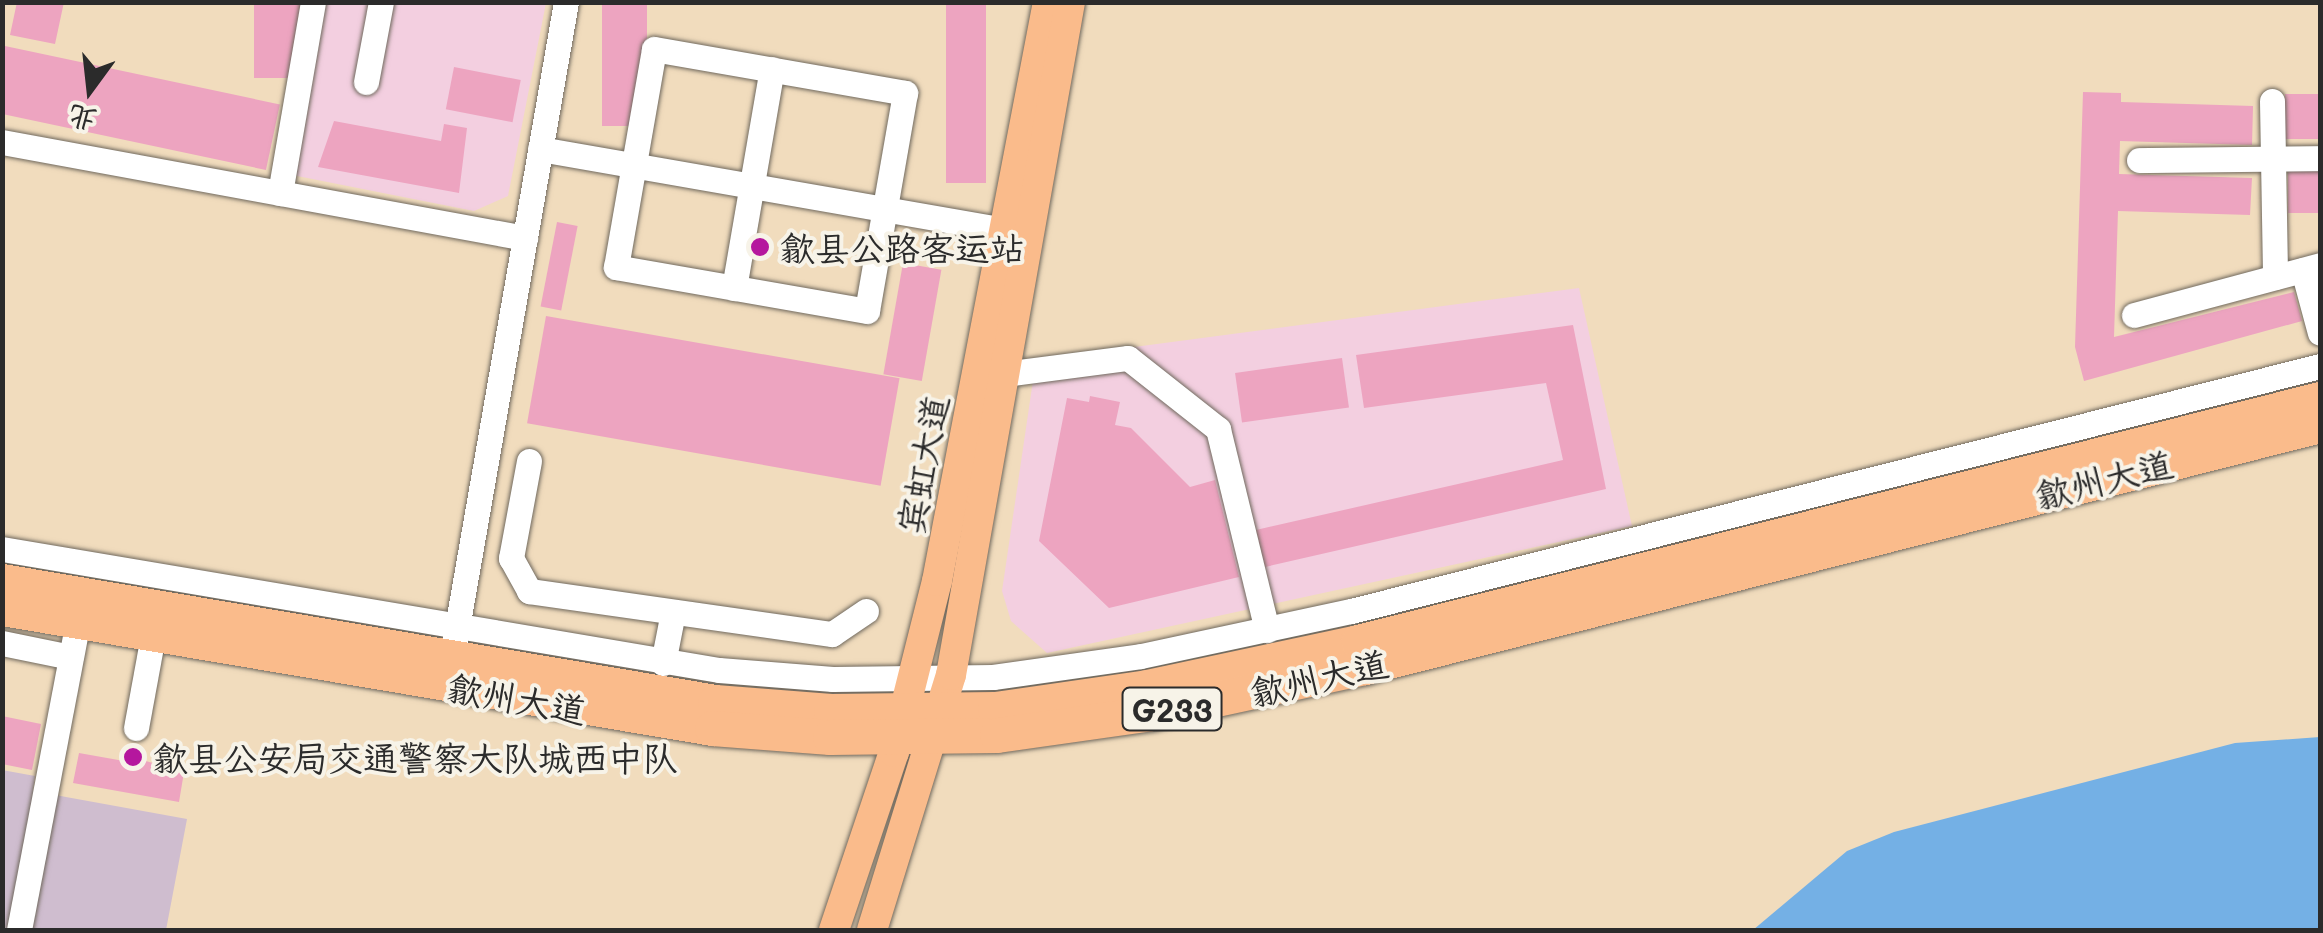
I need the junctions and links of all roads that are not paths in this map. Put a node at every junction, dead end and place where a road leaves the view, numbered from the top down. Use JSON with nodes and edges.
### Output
{"nodes":[{"id":1,"x":313,"y":2,"type":"edge"},
{"id":2,"x":381,"y":2,"type":"edge"},
{"id":3,"x":566,"y":2,"type":"edge"},
{"id":4,"x":1048,"y":2,"type":"edge"},
{"id":5,"x":1070,"y":2,"type":"edge"},
{"id":6,"x":772,"y":69,"type":"junction"},
{"id":7,"x":366,"y":82,"type":"dead end"},
{"id":8,"x":2272,"y":100,"type":"dead end"},
{"id":9,"x":2,"y":142,"type":"edge"},
{"id":10,"x":540,"y":149,"type":"junction"},
{"id":11,"x":2320,"y":158,"type":"edge"},
{"id":12,"x":2273,"y":159,"type":"junction"},
{"id":13,"x":2139,"y":160,"type":"dead end"},
{"id":14,"x":634,"y":165,"type":"junction"},
{"id":15,"x":752,"y":186,"type":"junction"},
{"id":16,"x":280,"y":193,"type":"junction"},
{"id":17,"x":885,"y":209,"type":"junction"},
{"id":18,"x":1006,"y":230,"type":"junction"},
{"id":19,"x":525,"y":238,"type":"junction"},
{"id":20,"x":2312,"y":267,"type":"edge"},
{"id":21,"x":2275,"y":277,"type":"junction"},
{"id":22,"x":734,"y":288,"type":"junction"},
{"id":23,"x":2134,"y":315,"type":"dead end"},
{"id":24,"x":2320,"y":333,"type":"edge"},
{"id":25,"x":2320,"y":366,"type":"edge"},
{"id":26,"x":1004,"y":374,"type":"junction"},
{"id":27,"x":2320,"y":399,"type":"edge"},
{"id":28,"x":2320,"y":425,"type":"edge"},
{"id":29,"x":529,"y":461,"type":"dead end"},
{"id":30,"x":2,"y":549,"type":"edge"},
{"id":31,"x":2,"y":581,"type":"edge"},
{"id":32,"x":2,"y":608,"type":"edge"},
{"id":33,"x":866,"y":611,"type":"dead end"},
{"id":34,"x":673,"y":612,"type":"junction"},
{"id":35,"x":78,"y":621,"type":"junction"},
{"id":36,"x":1267,"y":630,"type":"junction"},
{"id":37,"x":153,"y":635,"type":"junction"},
{"id":38,"x":2,"y":643,"type":"edge"},
{"id":39,"x":454,"y":644,"type":"junction"},
{"id":40,"x":71,"y":657,"type":"junction"},
{"id":41,"x":662,"y":663,"type":"junction"},
{"id":42,"x":905,"y":710,"type":"junction"},
{"id":43,"x":942,"y":710,"type":"junction"},
{"id":44,"x":136,"y":728,"type":"dead end"},
{"id":45,"x":19,"y":930,"type":"edge"},
{"id":46,"x":834,"y":930,"type":"edge"},
{"id":47,"x":872,"y":930,"type":"edge"}],
"edges":[{"from":1,"to":16,"type":"street"},
{"from":2,"to":7,"type":"street"},
{"from":3,"to":10,"type":"street"},
{"from":4,"to":18,"type":"main road","name":"宾虹大道"},
{"from":5,"to":26,"type":"main road","name":"宾虹大道"},
{"from":6,"to":14,"type":"street"},
{"from":6,"to":15,"type":"street"},
{"from":6,"to":17,"type":"street"},
{"from":8,"to":12,"type":"street"},
{"from":9,"to":16,"type":"street"},
{"from":10,"to":14,"type":"street"},
{"from":10,"to":19,"type":"street"},
{"from":11,"to":12,"type":"street"},
{"from":12,"to":13,"type":"street"},
{"from":12,"to":21,"type":"street"},
{"from":14,"to":15,"type":"street"},
{"from":14,"to":22,"type":"street"},
{"from":15,"to":17,"type":"street"},
{"from":15,"to":22,"type":"street"},
{"from":16,"to":19,"type":"street"},
{"from":17,"to":18,"type":"street"},
{"from":17,"to":22,"type":"street"},
{"from":18,"to":42,"type":"main road","name":"宾虹大道"},
{"from":19,"to":39,"type":"street"},
{"from":20,"to":21,"type":"street"},
{"from":20,"to":24,"type":"street"},
{"from":21,"to":23,"type":"street"},
{"from":25,"to":36,"type":"street"},
{"from":26,"to":36,"type":"street"},
{"from":26,"to":43,"type":"main road","name":"宾虹大道"},
{"from":27,"to":43,"type":"highway","name":"歙州大道","number":"G233"},
{"from":28,"to":43,"type":"highway","name":"歙州大道","number":"G233"},
{"from":29,"to":34,"type":"street"},
{"from":30,"to":39,"type":"street"},
{"from":31,"to":39,"type":"highway","name":"歙州大道","number":"G233"},
{"from":32,"to":35,"type":"highway","name":"歙州大道","number":"G233"},
{"from":33,"to":34,"type":"street"},
{"from":34,"to":41,"type":"street"},
{"from":35,"to":37,"type":"highway","name":"歙州大道","number":"G233"},
{"from":35,"to":40,"type":"street"},
{"from":36,"to":43,"type":"street"},
{"from":37,"to":42,"type":"highway","name":"歙州大道","number":"G233"},
{"from":37,"to":44,"type":"street"},
{"from":38,"to":40,"type":"street"},
{"from":39,"to":41,"type":"street"},
{"from":39,"to":42,"type":"highway","name":"歙州大道","number":"G233"},
{"from":40,"to":45,"type":"street"},
{"from":41,"to":42,"type":"street"},
{"from":42,"to":43,"type":"highway","name":"歙州大道","number":"G233"},
{"from":42,"to":46,"type":"main road","name":"宾虹大道"},
{"from":43,"to":47,"type":"main road","name":"宾虹大道"}]}
